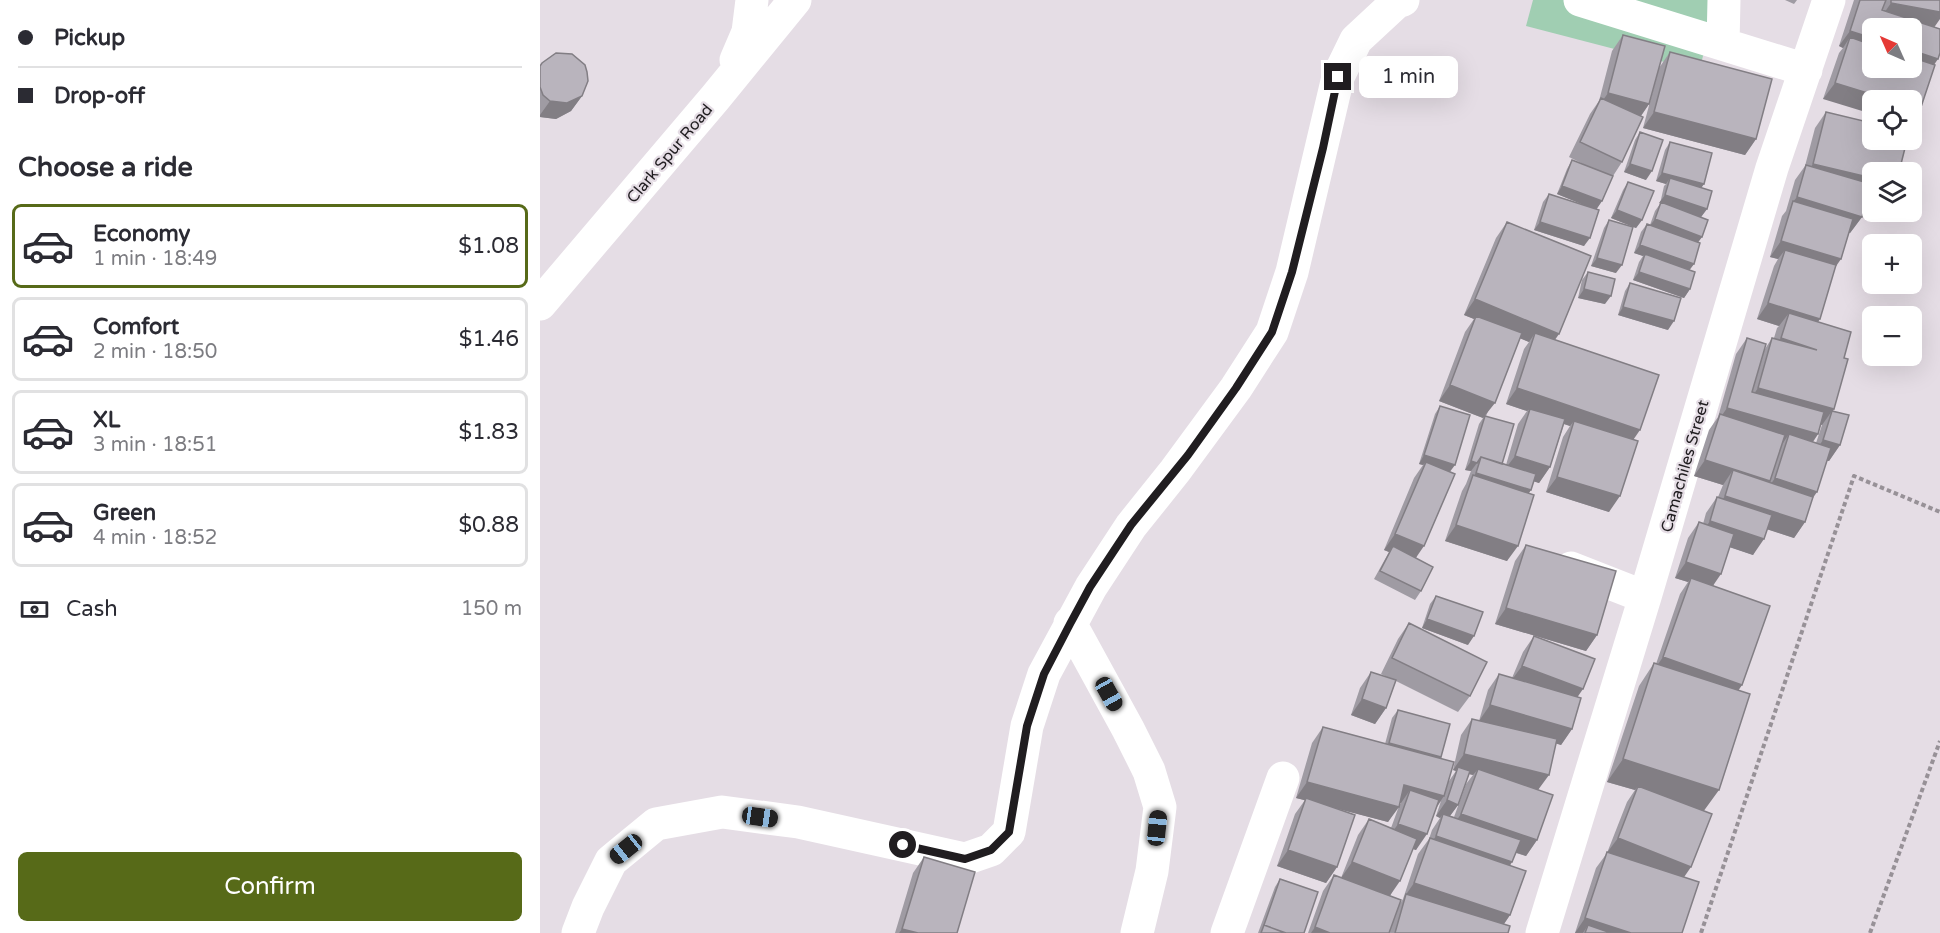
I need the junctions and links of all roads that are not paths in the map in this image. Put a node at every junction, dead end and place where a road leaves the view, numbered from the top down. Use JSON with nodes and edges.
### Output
{"nodes":[{"id":1,"x":752,"y":0,"type":"edge"},
{"id":2,"x":795,"y":0,"type":"edge"},
{"id":3,"x":1403,"y":0,"type":"edge"},
{"id":4,"x":1580,"y":0,"type":"edge"},
{"id":5,"x":1724,"y":0,"type":"edge"},
{"id":6,"x":1829,"y":0,"type":"edge"},
{"id":7,"x":1723,"y":44,"type":"junction"},
{"id":8,"x":1806,"y":70,"type":"junction"},
{"id":9,"x":715,"y":98,"type":"junction"},
{"id":10,"x":540,"y":304,"type":"edge"},
{"id":11,"x":1547,"y":559,"type":"edge"},
{"id":12,"x":1645,"y":597,"type":"junction"},
{"id":13,"x":1070,"y":624,"type":"junction"},
{"id":14,"x":1283,"y":778,"type":"dead end"},
{"id":15,"x":578,"y":933,"type":"edge"},
{"id":16,"x":1137,"y":933,"type":"edge"},
{"id":17,"x":1227,"y":933,"type":"edge"},
{"id":18,"x":1542,"y":933,"type":"edge"}],
"edges":[{"from":1,"to":9,"type":"main road"},
{"from":2,"to":9,"type":"main road","name":"Clark Spur Road"},
{"from":3,"to":13,"type":"main road"},
{"from":4,"to":7,"type":"main road"},
{"from":5,"to":7,"type":"main road"},
{"from":6,"to":8,"type":"main road","name":"Camachiles Street"},
{"from":7,"to":8,"type":"main road"},
{"from":8,"to":12,"type":"main road","name":"Camachiles Street"},
{"from":9,"to":10,"type":"main road","name":"Clark Spur Road"},
{"from":11,"to":12,"type":"main road"},
{"from":12,"to":18,"type":"main road","name":"Camachiles Street"},
{"from":13,"to":15,"type":"main road"},
{"from":13,"to":16,"type":"main road"},
{"from":14,"to":17,"type":"main road"}]}
